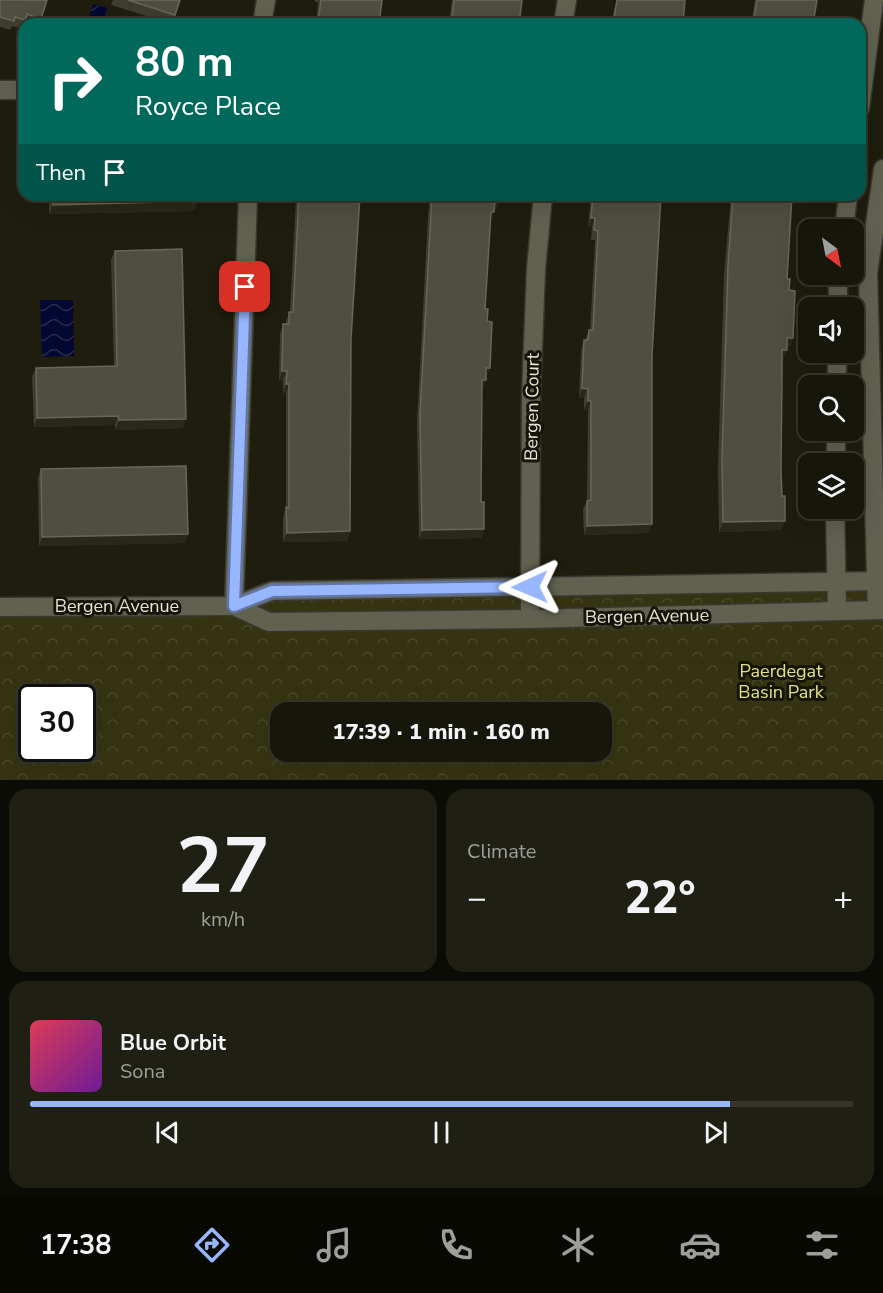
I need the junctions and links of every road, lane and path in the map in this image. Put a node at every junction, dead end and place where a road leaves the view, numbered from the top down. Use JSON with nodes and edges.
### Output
{"nodes":[{"id":1,"x":266,"y":0,"type":"edge"},
{"id":2,"x":567,"y":0,"type":"edge"},
{"id":3,"x":874,"y":0,"type":"edge"},
{"id":4,"x":263,"y":18,"type":"edge"},
{"id":5,"x":564,"y":18,"type":"edge"},
{"id":6,"x":866,"y":62,"type":"edge"},
{"id":7,"x":0,"y":90,"type":"edge"},
{"id":8,"x":18,"y":90,"type":"edge"},
{"id":9,"x":883,"y":169,"type":"edge"},
{"id":10,"x":248,"y":201,"type":"edge"},
{"id":11,"x":542,"y":201,"type":"edge"},
{"id":12,"x":847,"y":201,"type":"edge"},
{"id":13,"x":845,"y":219,"type":"edge"},
{"id":14,"x":868,"y":273,"type":"edge"},
{"id":15,"x":835,"y":519,"type":"edge"},
{"id":16,"x":879,"y":582,"type":"edge"},
{"id":17,"x":837,"y":583,"type":"junction"},
{"id":18,"x":530,"y":587,"type":"junction"},
{"id":19,"x":234,"y":606,"type":"junction"},
{"id":20,"x":0,"y":607,"type":"edge"},
{"id":21,"x":880,"y":610,"type":"edge"},
{"id":22,"x":837,"y":611,"type":"junction"},
{"id":23,"x":530,"y":619,"type":"junction"}],
"edges":[{"from":1,"to":4,"type":"street"},
{"from":2,"to":5,"type":"street"},
{"from":3,"to":6,"type":"street"},
{"from":7,"to":8,"type":"street"},
{"from":9,"to":14,"type":"street"},
{"from":10,"to":19,"type":"street"},
{"from":11,"to":18,"type":"street","name":"Bergen Court"},
{"from":12,"to":13,"type":"street"},
{"from":14,"to":16,"type":"street"},
{"from":15,"to":17,"type":"street"},
{"from":16,"to":17,"type":"street","name":"Bergen Avenue"},
{"from":16,"to":21,"type":"street"},
{"from":17,"to":18,"type":"street","name":"Bergen Avenue"},
{"from":17,"to":22,"type":"street"},
{"from":18,"to":19,"type":"street","name":"Bergen Avenue"},
{"from":18,"to":23,"type":"street","name":"Bergen Court"},
{"from":19,"to":20,"type":"street","name":"Bergen Avenue"},
{"from":19,"to":23,"type":"street","name":"Bergen Avenue"},
{"from":21,"to":22,"type":"street","name":"Bergen Avenue"},
{"from":22,"to":23,"type":"street","name":"Bergen Avenue"}]}
